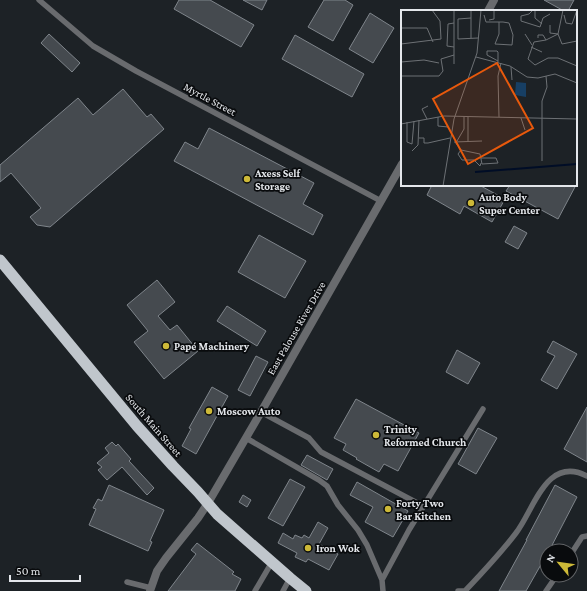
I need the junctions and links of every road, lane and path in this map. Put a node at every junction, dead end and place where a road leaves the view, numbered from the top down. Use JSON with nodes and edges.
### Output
{"nodes":[{"id":1,"x":39,"y":0,"type":"edge"},
{"id":2,"x":494,"y":0,"type":"edge"},
{"id":3,"x":489,"y":10,"type":"edge"},
{"id":4,"x":401,"y":166,"type":"edge"},
{"id":5,"x":381,"y":201,"type":"junction"},
{"id":6,"x":0,"y":260,"type":"edge"},
{"id":7,"x":483,"y":409,"type":"dead end"},
{"id":8,"x":261,"y":412,"type":"junction"},
{"id":9,"x":246,"y":438,"type":"junction"},
{"id":10,"x":587,"y":476,"type":"edge"},
{"id":11,"x":208,"y":503,"type":"junction"},
{"id":12,"x":422,"y":506,"type":"junction"},
{"id":13,"x":587,"y":536,"type":"edge"},
{"id":14,"x":578,"y":543,"type":"edge"},
{"id":15,"x":272,"y":562,"type":"junction"},
{"id":16,"x":290,"y":578,"type":"junction"},
{"id":17,"x":382,"y":580,"type":"junction"},
{"id":18,"x":127,"y":582,"type":"dead end"},
{"id":19,"x":150,"y":590,"type":"edge"},
{"id":20,"x":255,"y":591,"type":"edge"},
{"id":21,"x":284,"y":591,"type":"edge"},
{"id":22,"x":306,"y":591,"type":"edge"},
{"id":23,"x":383,"y":591,"type":"edge"},
{"id":24,"x":458,"y":591,"type":"edge"},
{"id":25,"x":465,"y":591,"type":"edge"}],
"edges":[{"from":1,"to":5,"type":"lane","name":"Myrtle Street"},
{"from":2,"to":3,"type":"street"},
{"from":4,"to":5,"type":"street","name":"East Palouse River Drive"},
{"from":5,"to":8,"type":"street","name":"East Palouse River Drive"},
{"from":6,"to":11,"type":"highway","name":"South Main Street"},
{"from":7,"to":12,"type":"lane"},
{"from":8,"to":9,"type":"street","name":"East Palouse River Drive"},
{"from":8,"to":12,"type":"lane"},
{"from":9,"to":11,"type":"street","name":"East Palouse River Drive"},
{"from":9,"to":17,"type":"lane"},
{"from":10,"to":25,"type":"lane"},
{"from":11,"to":15,"type":"highway","name":"South Main Street"},
{"from":11,"to":19,"type":"street","name":"East Palouse River Drive"},
{"from":12,"to":17,"type":"lane"},
{"from":13,"to":14,"type":"lane"},
{"from":15,"to":16,"type":"highway","name":"South Main Street"},
{"from":15,"to":20,"type":"lane"},
{"from":16,"to":21,"type":"lane"},
{"from":16,"to":22,"type":"highway","name":"South Main Street"},
{"from":17,"to":23,"type":"lane"},
{"from":18,"to":19,"type":"lane"},
{"from":24,"to":25,"type":"lane"}]}
